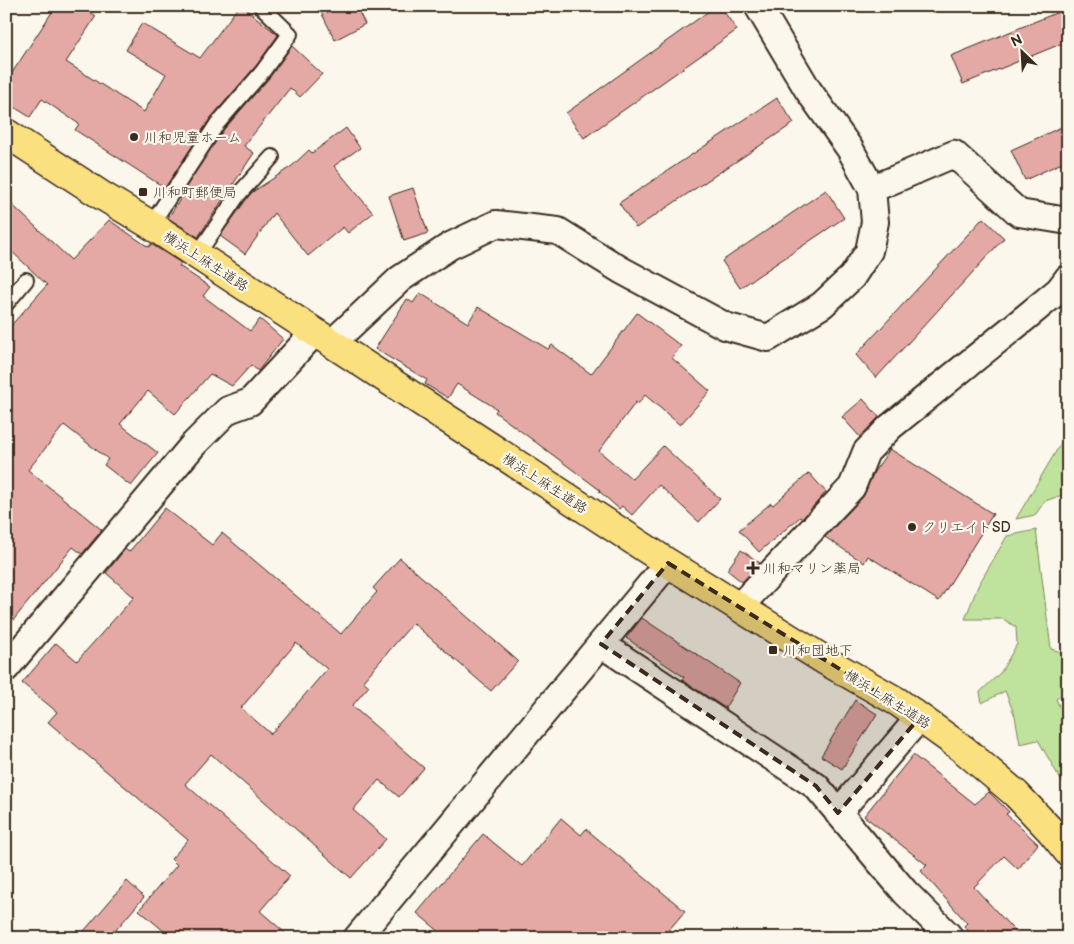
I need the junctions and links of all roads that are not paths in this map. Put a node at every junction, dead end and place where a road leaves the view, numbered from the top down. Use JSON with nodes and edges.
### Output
{"nodes":[{"id":1,"x":261,"y":6,"type":"edge"},
{"id":2,"x":758,"y":6,"type":"edge"},
{"id":3,"x":6,"y":133,"type":"edge"},
{"id":4,"x":272,"y":157,"type":"dead end"},
{"id":5,"x":872,"y":190,"type":"junction"},
{"id":6,"x":1068,"y":221,"type":"edge"},
{"id":7,"x":151,"y":225,"type":"junction"},
{"id":8,"x":197,"y":255,"type":"junction"},
{"id":9,"x":1068,"y":278,"type":"edge"},
{"id":10,"x":26,"y":280,"type":"dead end"},
{"id":11,"x":6,"y":304,"type":"edge"},
{"id":12,"x":324,"y":338,"type":"junction"},
{"id":13,"x":668,"y":563,"type":"junction"},
{"id":14,"x":739,"y":607,"type":"junction"},
{"id":15,"x":601,"y":644,"type":"junction"},
{"id":16,"x":6,"y":668,"type":"edge"},
{"id":17,"x":919,"y":718,"type":"junction"},
{"id":18,"x":838,"y":813,"type":"junction"},
{"id":19,"x":1068,"y":852,"type":"edge"},
{"id":20,"x":358,"y":938,"type":"edge"},
{"id":21,"x":946,"y":938,"type":"edge"}],
"edges":[{"from":1,"to":7,"type":"lane"},
{"from":2,"to":5,"type":"street"},
{"from":3,"to":7,"type":"main road","name":"横浜上麻生道路"},
{"from":4,"to":8,"type":"lane"},
{"from":5,"to":6,"type":"street"},
{"from":5,"to":12,"type":"street"},
{"from":7,"to":8,"type":"main road","name":"横浜上麻生道路"},
{"from":8,"to":12,"type":"main road","name":"横浜上麻生道路"},
{"from":9,"to":14,"type":"street"},
{"from":10,"to":11,"type":"lane"},
{"from":12,"to":13,"type":"main road","name":"横浜上麻生道路"},
{"from":12,"to":16,"type":"street"},
{"from":13,"to":14,"type":"main road","name":"横浜上麻生道路"},
{"from":13,"to":15,"type":"street"},
{"from":14,"to":17,"type":"main road","name":"横浜上麻生道路"},
{"from":15,"to":18,"type":"street"},
{"from":15,"to":20,"type":"street"},
{"from":17,"to":18,"type":"street"},
{"from":17,"to":19,"type":"main road","name":"横浜上麻生道路"},
{"from":18,"to":21,"type":"street"}]}
